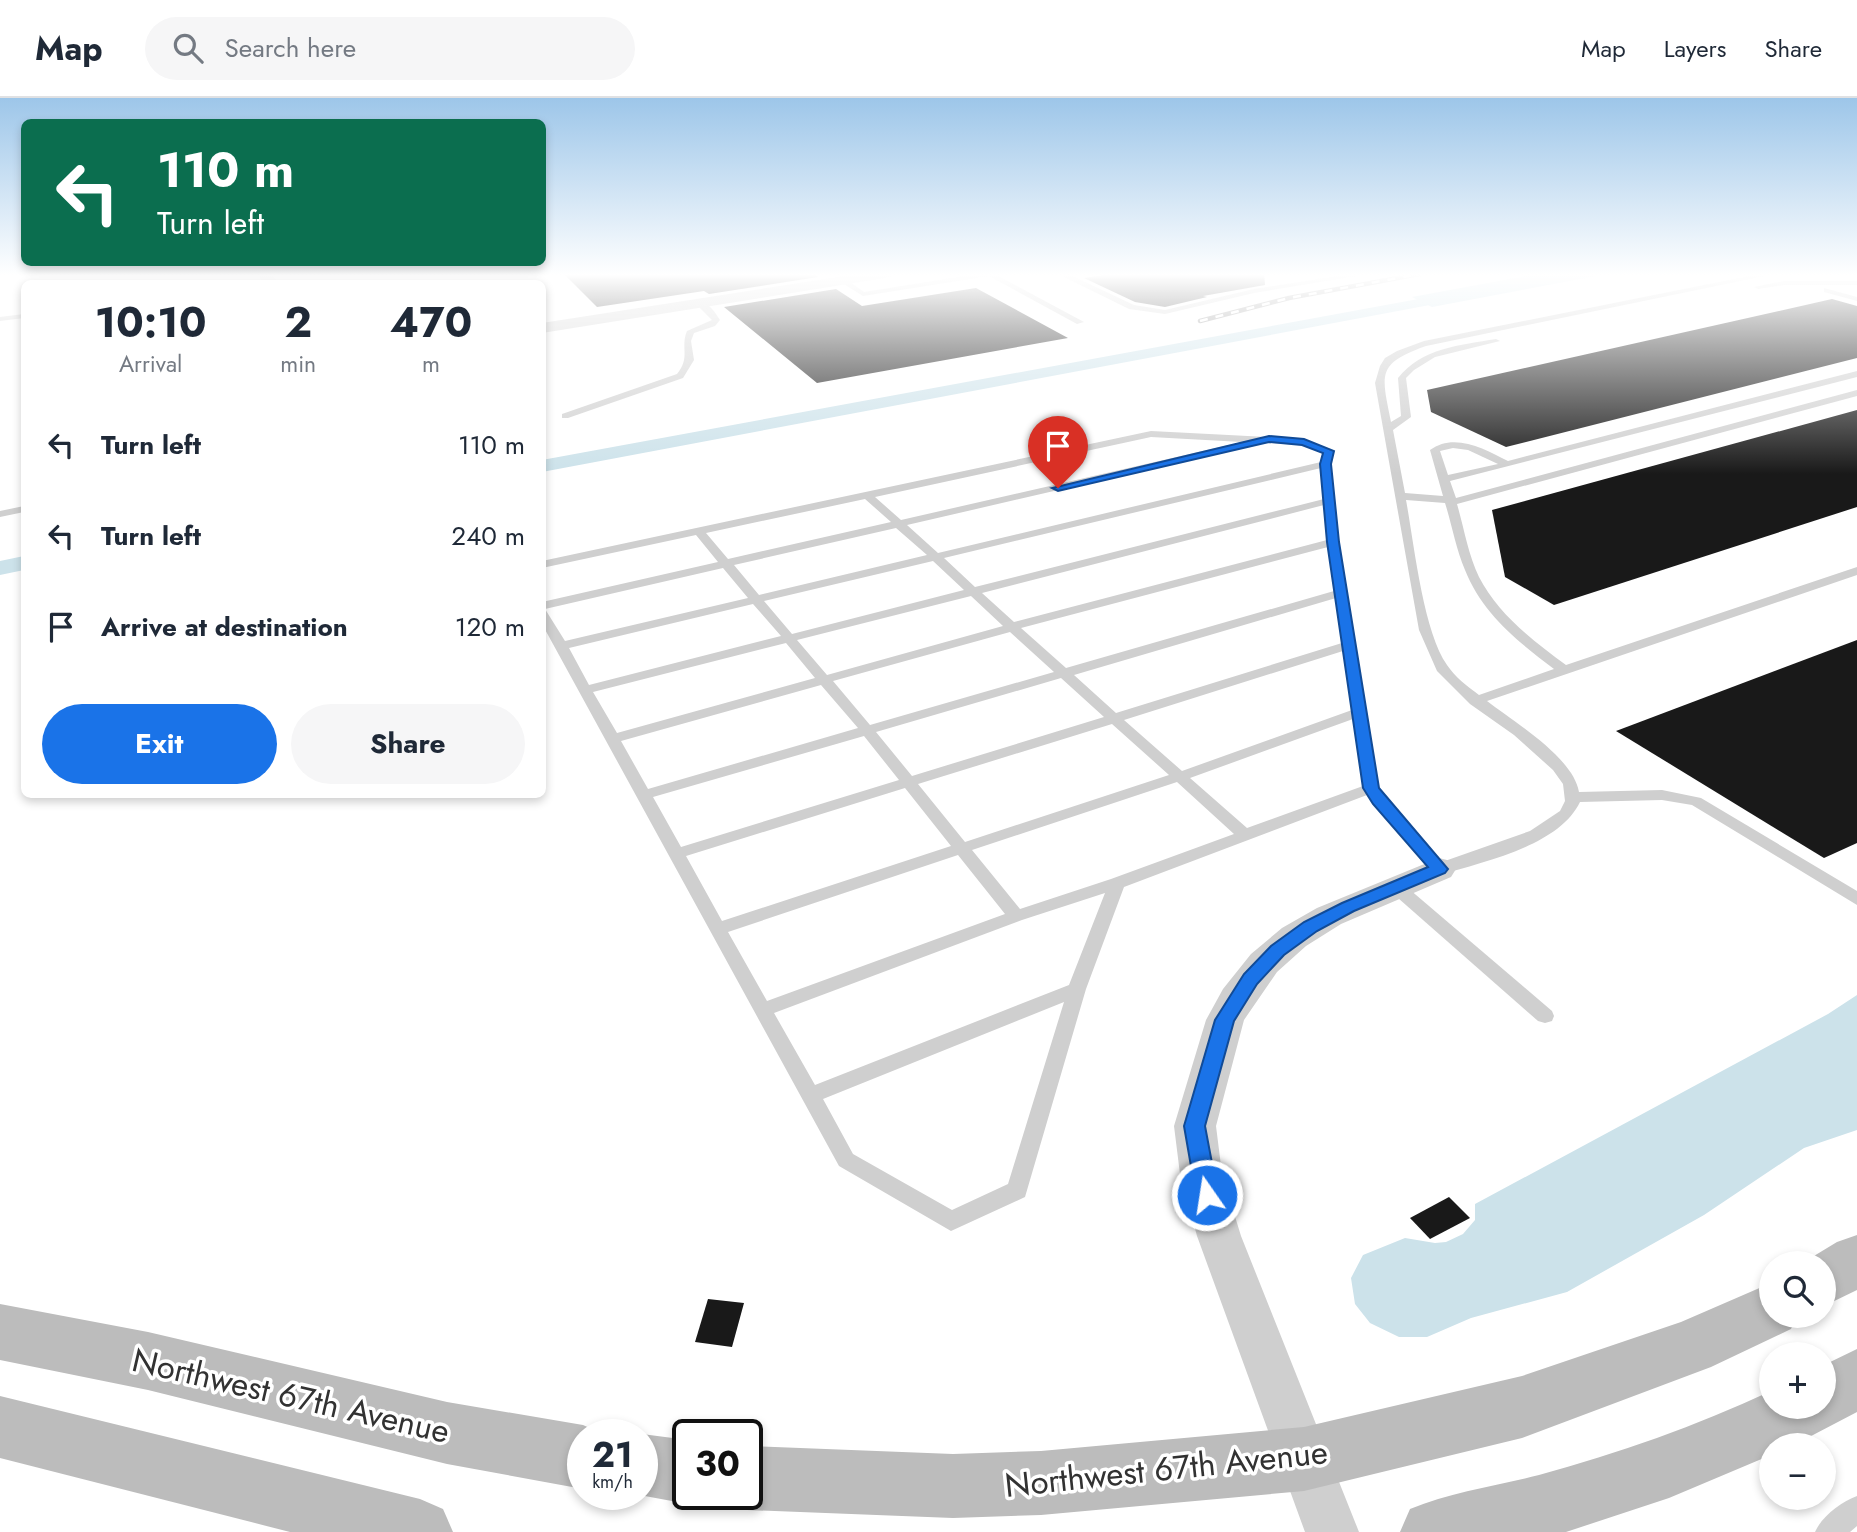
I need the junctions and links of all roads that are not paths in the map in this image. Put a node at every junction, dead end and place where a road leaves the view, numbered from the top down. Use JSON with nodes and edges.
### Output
{"nodes":[{"id":1,"x":687,"y":340,"type":"edge"},
{"id":2,"x":1444,"y":340,"type":"edge"},
{"id":3,"x":1502,"y":340,"type":"edge"},
{"id":4,"x":1857,"y":374,"type":"edge"},
{"id":5,"x":1857,"y":393,"type":"edge"},
{"id":6,"x":1768,"y":397,"type":"junction"},
{"id":7,"x":1800,"y":409,"type":"junction"},
{"id":8,"x":565,"y":416,"type":"dead end"},
{"id":9,"x":1387,"y":429,"type":"junction"},
{"id":10,"x":1269,"y":439,"type":"junction"},
{"id":11,"x":1325,"y":464,"type":"junction"},
{"id":12,"x":1507,"y":465,"type":"junction"},
{"id":13,"x":1444,"y":478,"type":"junction"},
{"id":14,"x":866,"y":495,"type":"junction"},
{"id":15,"x":1400,"y":496,"type":"junction"},
{"id":16,"x":1450,"y":500,"type":"junction"},
{"id":17,"x":1329,"y":501,"type":"junction"},
{"id":18,"x":21,"y":510,"type":"edge"},
{"id":19,"x":0,"y":513,"type":"edge"},
{"id":20,"x":899,"y":524,"type":"junction"},
{"id":21,"x":698,"y":531,"type":"junction"},
{"id":22,"x":1333,"y":542,"type":"junction"},
{"id":23,"x":935,"y":555,"type":"junction"},
{"id":24,"x":546,"y":564,"type":"edge"},
{"id":25,"x":726,"y":564,"type":"junction"},
{"id":26,"x":1857,"y":571,"type":"edge"},
{"id":27,"x":973,"y":591,"type":"junction"},
{"id":28,"x":1341,"y":593,"type":"junction"},
{"id":29,"x":755,"y":598,"type":"junction"},
{"id":30,"x":546,"y":605,"type":"edge"},
{"id":31,"x":546,"y":619,"type":"edge"},
{"id":32,"x":1012,"y":627,"type":"junction"},
{"id":33,"x":790,"y":639,"type":"junction"},
{"id":34,"x":1350,"y":645,"type":"junction"},
{"id":35,"x":561,"y":646,"type":"junction"},
{"id":36,"x":1564,"y":670,"type":"junction"},
{"id":37,"x":1064,"y":673,"type":"junction"},
{"id":38,"x":825,"y":680,"type":"junction"},
{"id":39,"x":585,"y":690,"type":"junction"},
{"id":40,"x":1475,"y":701,"type":"junction"},
{"id":41,"x":1360,"y":712,"type":"junction"},
{"id":42,"x":1114,"y":717,"type":"junction"},
{"id":43,"x":867,"y":730,"type":"junction"},
{"id":44,"x":612,"y":738,"type":"junction"},
{"id":45,"x":1181,"y":776,"type":"junction"},
{"id":46,"x":908,"y":781,"type":"junction"},
{"id":47,"x":1371,"y":788,"type":"junction"},
{"id":48,"x":643,"y":796,"type":"junction"},
{"id":49,"x":1574,"y":797,"type":"junction"},
{"id":50,"x":1245,"y":835,"type":"junction"},
{"id":51,"x":960,"y":847,"type":"junction"},
{"id":52,"x":676,"y":854,"type":"junction"},
{"id":53,"x":1439,"y":869,"type":"junction"},
{"id":54,"x":1117,"y":883,"type":"junction"},
{"id":55,"x":1396,"y":887,"type":"junction"},
{"id":56,"x":1857,"y":899,"type":"edge"},
{"id":57,"x":1016,"y":916,"type":"junction"},
{"id":58,"x":717,"y":929,"type":"junction"},
{"id":59,"x":1077,"y":989,"type":"junction"},
{"id":60,"x":762,"y":1010,"type":"junction"},
{"id":61,"x":1545,"y":1016,"type":"dead end"},
{"id":62,"x":810,"y":1096,"type":"junction"},
{"id":63,"x":1857,"y":1260,"type":"edge"},
{"id":64,"x":1836,"y":1273,"type":"edge"},
{"id":65,"x":1759,"y":1315,"type":"edge"},
{"id":66,"x":0,"y":1332,"type":"edge"},
{"id":67,"x":1857,"y":1379,"type":"edge"},
{"id":68,"x":1836,"y":1390,"type":"edge"},
{"id":69,"x":1779,"y":1419,"type":"edge"},
{"id":70,"x":0,"y":1427,"type":"edge"},
{"id":71,"x":567,"y":1455,"type":"edge"},
{"id":72,"x":1304,"y":1459,"type":"junction"},
{"id":73,"x":763,"y":1479,"type":"edge"},
{"id":74,"x":1857,"y":1509,"type":"edge"},
{"id":75,"x":420,"y":1532,"type":"edge"},
{"id":76,"x":1332,"y":1532,"type":"edge"},
{"id":77,"x":1433,"y":1532,"type":"edge"},
{"id":78,"x":1829,"y":1532,"type":"edge"}],
"edges":[{"from":1,"to":8,"type":"lane"},
{"from":2,"to":9,"type":"lane"},
{"from":3,"to":9,"type":"lane"},
{"from":4,"to":6,"type":"lane"},
{"from":5,"to":7,"type":"lane"},
{"from":6,"to":7,"type":"lane"},
{"from":6,"to":12,"type":"lane"},
{"from":7,"to":16,"type":"lane"},
{"from":9,"to":15,"type":"lane"},
{"from":10,"to":11,"type":"lane"},
{"from":10,"to":14,"type":"lane"},
{"from":10,"to":20,"type":"lane"},
{"from":11,"to":17,"type":"lane"},
{"from":11,"to":23,"type":"lane"},
{"from":12,"to":13,"type":"lane"},
{"from":12,"to":13,"type":"lane"},
{"from":13,"to":16,"type":"lane"},
{"from":14,"to":20,"type":"lane"},
{"from":14,"to":21,"type":"lane"},
{"from":15,"to":16,"type":"lane"},
{"from":15,"to":40,"type":"lane"},
{"from":16,"to":36,"type":"lane"},
{"from":17,"to":22,"type":"lane"},
{"from":17,"to":27,"type":"lane"},
{"from":18,"to":19,"type":"lane"},
{"from":20,"to":23,"type":"lane"},
{"from":20,"to":25,"type":"lane"},
{"from":21,"to":24,"type":"lane"},
{"from":21,"to":25,"type":"lane"},
{"from":22,"to":28,"type":"lane"},
{"from":22,"to":32,"type":"lane"},
{"from":23,"to":27,"type":"lane"},
{"from":23,"to":29,"type":"lane"},
{"from":25,"to":29,"type":"lane"},
{"from":25,"to":30,"type":"lane"},
{"from":26,"to":36,"type":"lane"},
{"from":27,"to":32,"type":"lane"},
{"from":27,"to":33,"type":"lane"},
{"from":28,"to":34,"type":"lane"},
{"from":28,"to":37,"type":"lane"},
{"from":29,"to":33,"type":"lane"},
{"from":29,"to":35,"type":"lane"},
{"from":31,"to":35,"type":"lane"},
{"from":32,"to":37,"type":"lane"},
{"from":32,"to":38,"type":"lane"},
{"from":33,"to":38,"type":"lane"},
{"from":33,"to":39,"type":"lane"},
{"from":34,"to":41,"type":"lane"},
{"from":34,"to":42,"type":"lane"},
{"from":35,"to":39,"type":"lane"},
{"from":36,"to":40,"type":"lane"},
{"from":37,"to":42,"type":"lane"},
{"from":37,"to":43,"type":"lane"},
{"from":38,"to":43,"type":"lane"},
{"from":38,"to":44,"type":"lane"},
{"from":39,"to":44,"type":"lane"},
{"from":40,"to":49,"type":"lane"},
{"from":41,"to":45,"type":"lane"},
{"from":41,"to":47,"type":"lane"},
{"from":42,"to":45,"type":"lane"},
{"from":42,"to":46,"type":"lane"},
{"from":43,"to":46,"type":"lane"},
{"from":43,"to":48,"type":"lane"},
{"from":44,"to":48,"type":"lane"},
{"from":45,"to":50,"type":"lane"},
{"from":45,"to":51,"type":"lane"},
{"from":46,"to":51,"type":"lane"},
{"from":46,"to":52,"type":"lane"},
{"from":47,"to":50,"type":"lane"},
{"from":47,"to":53,"type":"lane"},
{"from":48,"to":52,"type":"lane"},
{"from":49,"to":53,"type":"lane"},
{"from":49,"to":56,"type":"lane"},
{"from":50,"to":54,"type":"lane"},
{"from":51,"to":57,"type":"lane"},
{"from":51,"to":58,"type":"lane"},
{"from":52,"to":58,"type":"lane"},
{"from":53,"to":55,"type":"street"},
{"from":54,"to":57,"type":"lane"},
{"from":54,"to":59,"type":"lane"},
{"from":55,"to":61,"type":"lane"},
{"from":55,"to":72,"type":"street"},
{"from":57,"to":60,"type":"lane"},
{"from":58,"to":60,"type":"lane"},
{"from":59,"to":62,"type":"lane"},
{"from":59,"to":62,"type":"lane"},
{"from":60,"to":62,"type":"lane"},
{"from":63,"to":64,"type":"street"},
{"from":65,"to":72,"type":"street","name":"Northwest 67th Avenue"},
{"from":66,"to":71,"type":"street","name":"Northwest 67th Avenue"},
{"from":67,"to":68,"type":"street"},
{"from":69,"to":77,"type":"street"},
{"from":70,"to":75,"type":"street"},
{"from":72,"to":73,"type":"street","name":"Northwest 67th Avenue"},
{"from":72,"to":76,"type":"street"},
{"from":74,"to":78,"type":"lane"}]}
